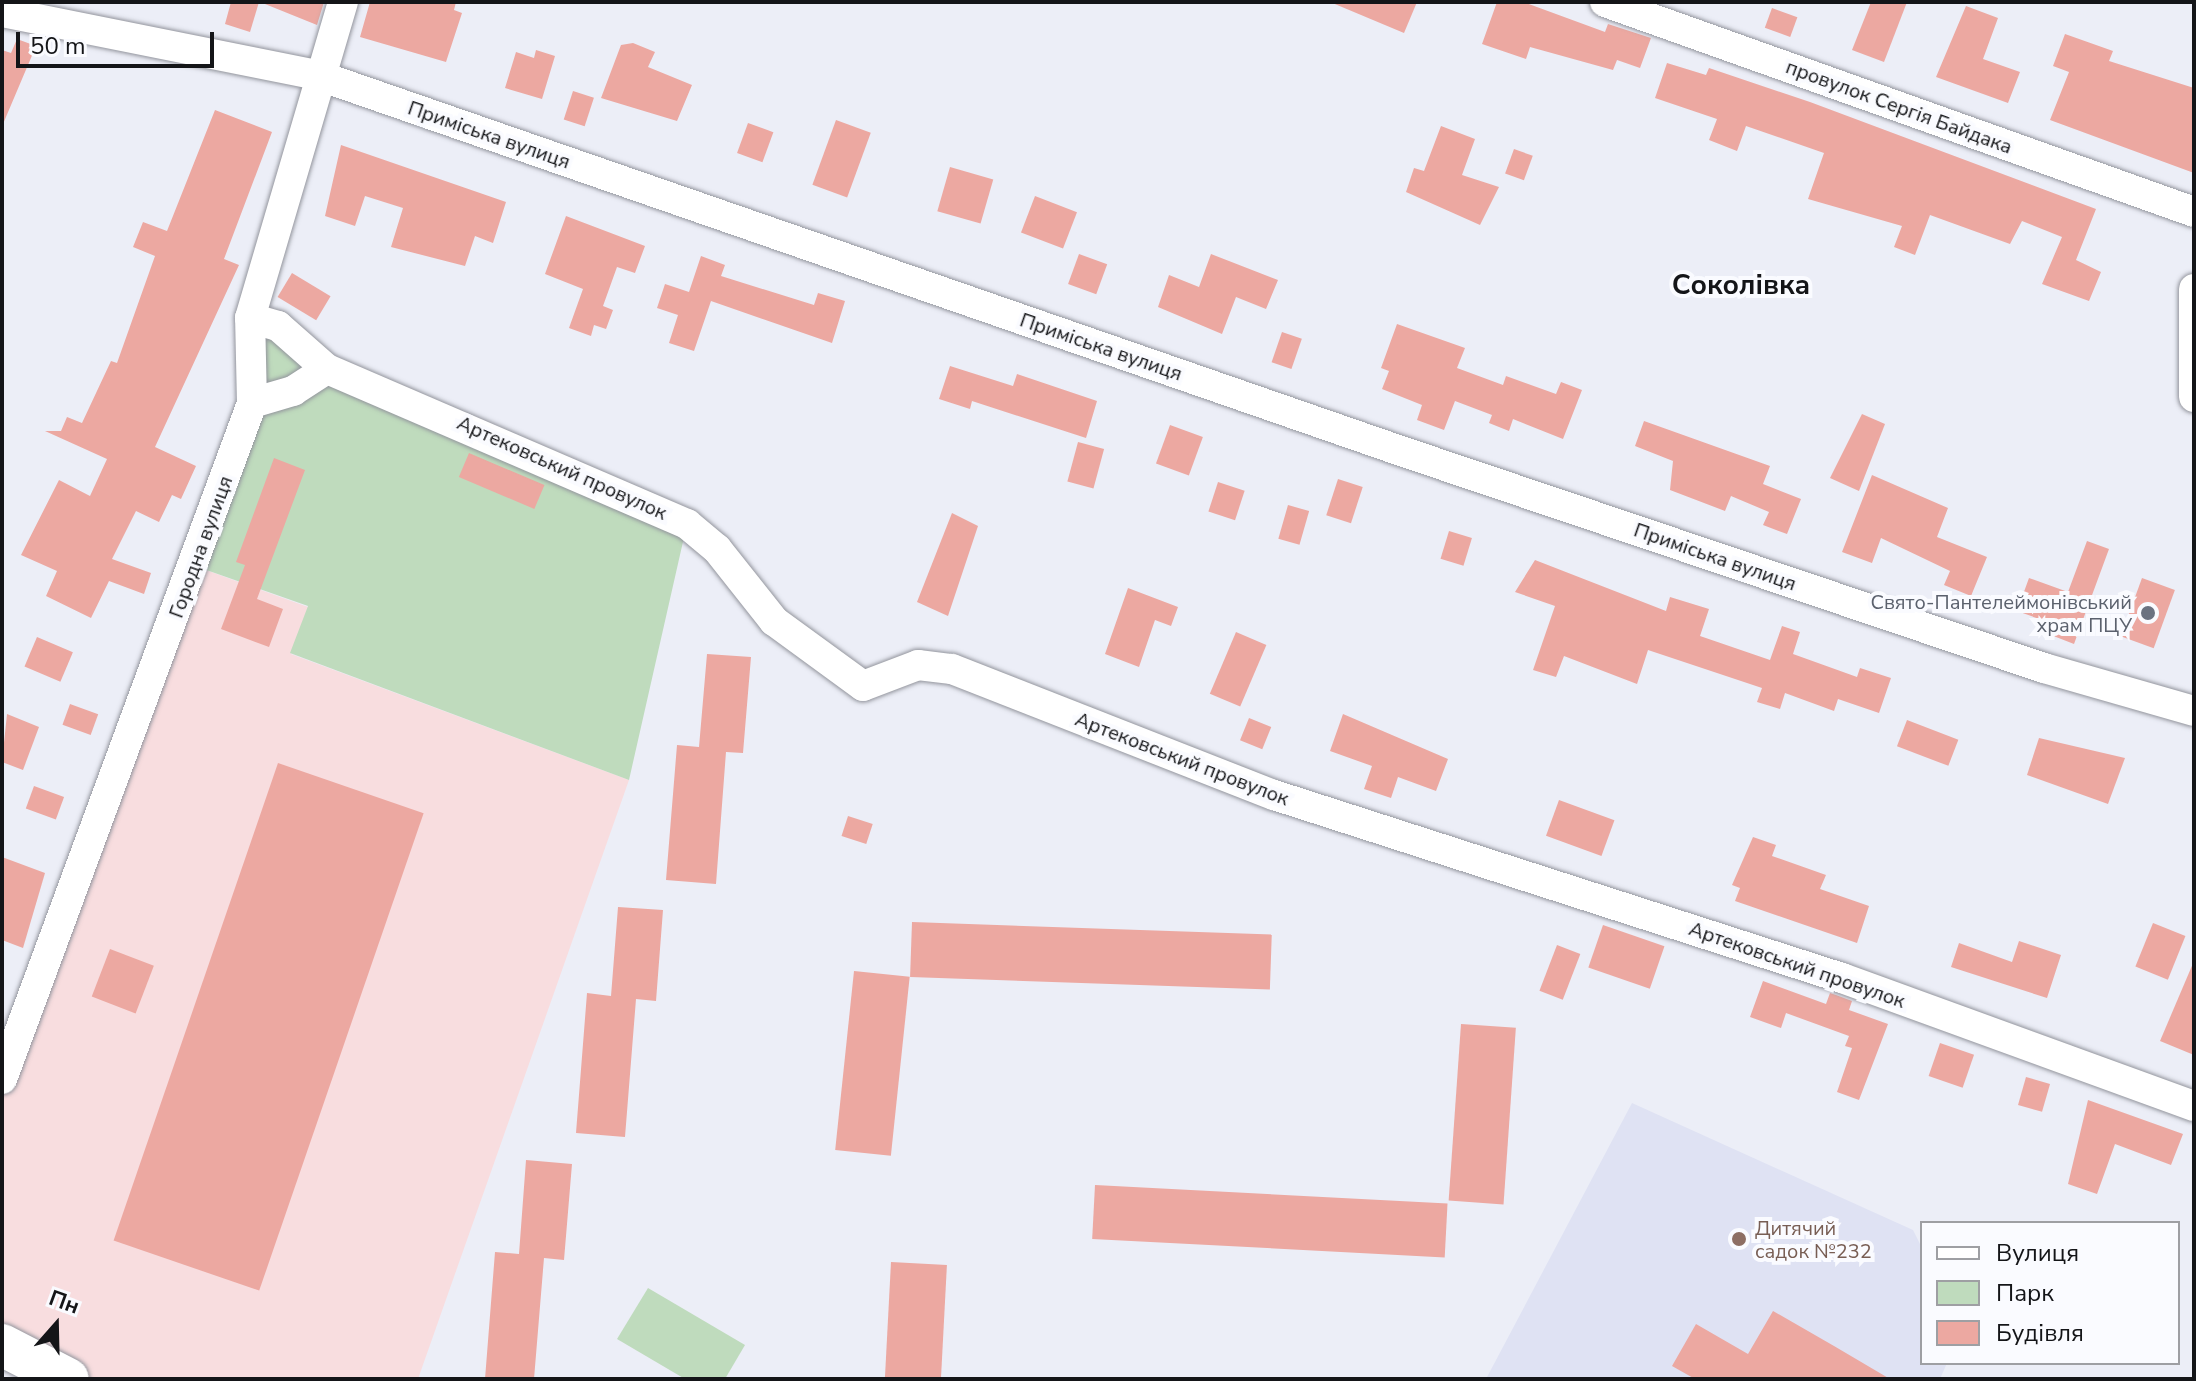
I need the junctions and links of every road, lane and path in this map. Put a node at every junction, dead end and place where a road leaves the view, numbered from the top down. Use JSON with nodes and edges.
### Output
{"nodes":[{"id":1,"x":343,"y":2,"type":"edge"},
{"id":2,"x":1605,"y":2,"type":"edge"},
{"id":3,"x":2,"y":12,"type":"edge"},
{"id":4,"x":317,"y":75,"type":"junction"},
{"id":5,"x":2194,"y":212,"type":"edge"},
{"id":6,"x":2194,"y":289,"type":"edge"},
{"id":7,"x":250,"y":318,"type":"junction"},
{"id":8,"x":327,"y":369,"type":"junction"},
{"id":9,"x":2194,"y":397,"type":"edge"},
{"id":10,"x":252,"y":403,"type":"junction"},
{"id":11,"x":2194,"y":711,"type":"edge"},
{"id":12,"x":2,"y":1079,"type":"edge"},
{"id":13,"x":2194,"y":1106,"type":"edge"},
{"id":14,"x":2,"y":1345,"type":"edge"},
{"id":15,"x":68,"y":1379,"type":"edge"}],
"edges":[{"from":1,"to":4,"type":"street","name":"Городна вулиця"},
{"from":2,"to":5,"type":"street","name":"провулок Сергія Байдака"},
{"from":3,"to":4,"type":"street","name":"Приміська вулиця"},
{"from":4,"to":7,"type":"street","name":"Городна вулиця"},
{"from":4,"to":11,"type":"street","name":"Приміська вулиця"},
{"from":6,"to":9,"type":"street"},
{"from":7,"to":8,"type":"street","name":"Артековський провулок"},
{"from":7,"to":10,"type":"street","name":"Городна вулиця"},
{"from":8,"to":10,"type":"street"},
{"from":8,"to":13,"type":"street","name":"Артековський провулок"},
{"from":10,"to":12,"type":"street","name":"Городна вулиця"},
{"from":14,"to":15,"type":"main road"}]}
